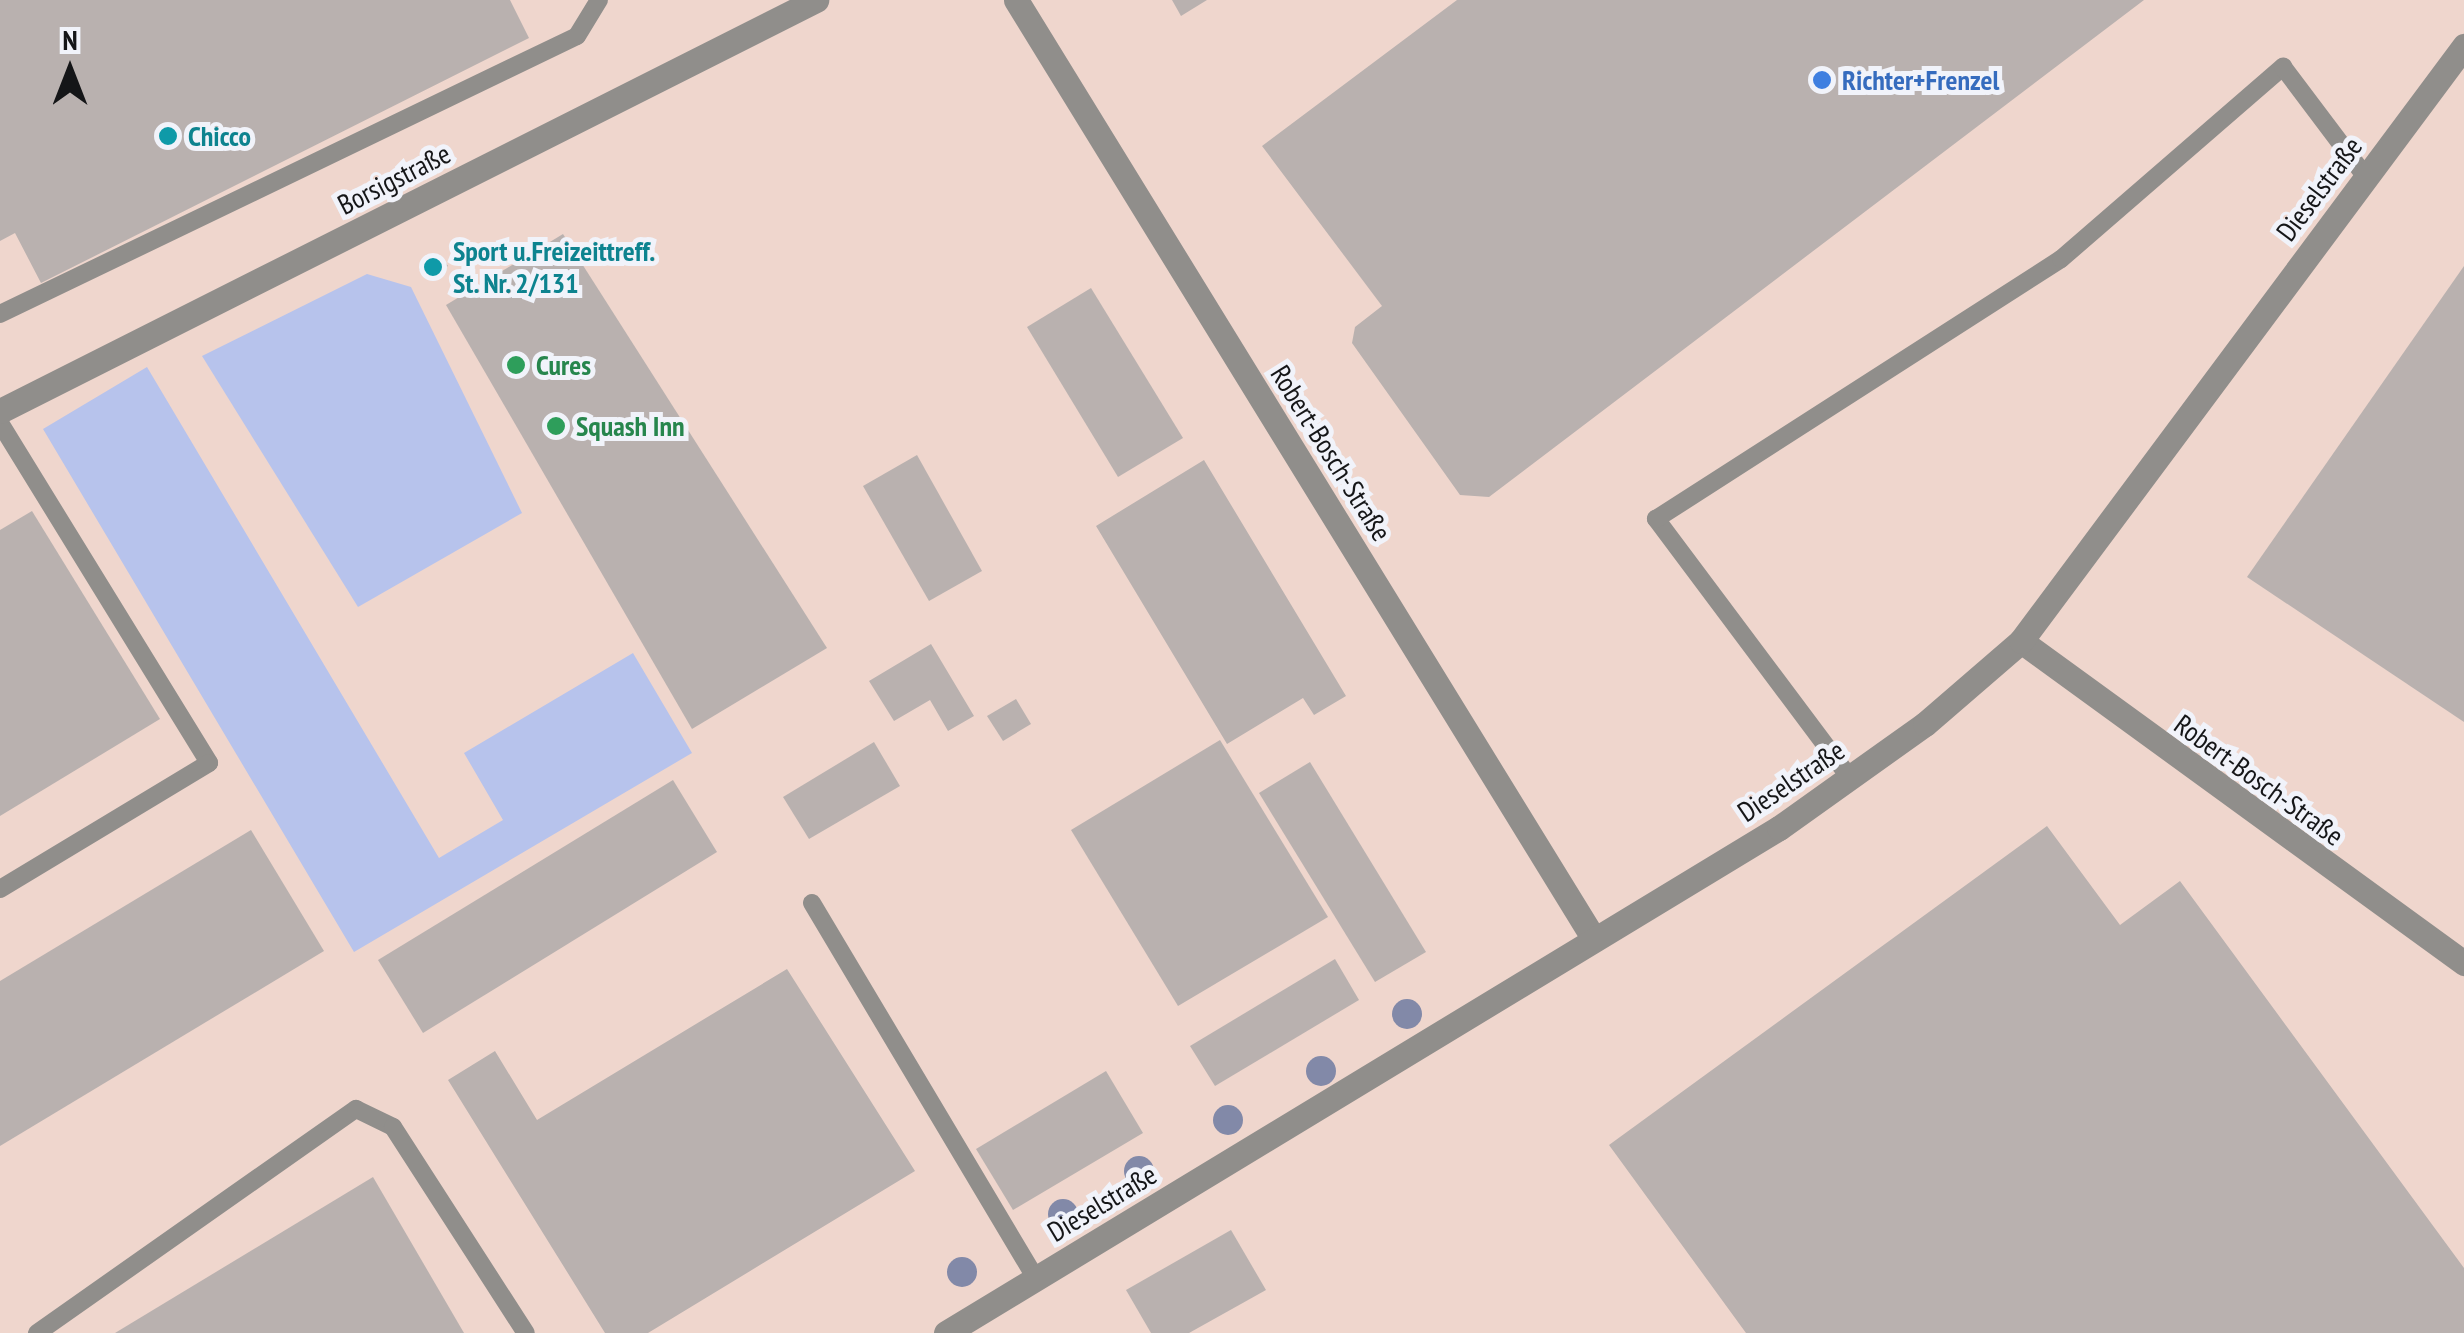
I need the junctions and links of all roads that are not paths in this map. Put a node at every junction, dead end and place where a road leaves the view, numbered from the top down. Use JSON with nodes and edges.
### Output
{"nodes":[{"id":1,"x":599,"y":0,"type":"edge"},
{"id":2,"x":816,"y":0,"type":"edge"},
{"id":3,"x":1016,"y":0,"type":"edge"},
{"id":4,"x":2464,"y":46,"type":"edge"},
{"id":5,"x":2366,"y":177,"type":"junction"},
{"id":6,"x":0,"y":314,"type":"edge"},
{"id":7,"x":0,"y":411,"type":"edge"},
{"id":8,"x":0,"y":423,"type":"edge"},
{"id":9,"x":2021,"y":641,"type":"junction"},
{"id":10,"x":1850,"y":778,"type":"junction"},
{"id":11,"x":0,"y":889,"type":"edge"},
{"id":12,"x":812,"y":903,"type":"dead end"},
{"id":13,"x":1594,"y":939,"type":"junction"},
{"id":14,"x":2464,"y":963,"type":"edge"},
{"id":15,"x":1036,"y":1279,"type":"junction"},
{"id":16,"x":38,"y":1333,"type":"edge"},
{"id":17,"x":526,"y":1333,"type":"edge"},
{"id":18,"x":946,"y":1333,"type":"edge"}],
"edges":[{"from":1,"to":6,"type":"lane"},
{"from":2,"to":7,"type":"street","name":"Borsigstraße"},
{"from":3,"to":13,"type":"street","name":"Robert-Bosch-Straße"},
{"from":4,"to":5,"type":"street","name":"Dieselstraße"},
{"from":5,"to":9,"type":"street","name":"Dieselstraße"},
{"from":5,"to":10,"type":"lane"},
{"from":8,"to":11,"type":"lane"},
{"from":9,"to":10,"type":"street","name":"Dieselstraße"},
{"from":9,"to":14,"type":"street","name":"Robert-Bosch-Straße"},
{"from":10,"to":13,"type":"street","name":"Dieselstraße"},
{"from":12,"to":15,"type":"lane"},
{"from":13,"to":15,"type":"street","name":"Dieselstraße"},
{"from":15,"to":18,"type":"street","name":"Dieselstraße"},
{"from":16,"to":17,"type":"lane"}]}
